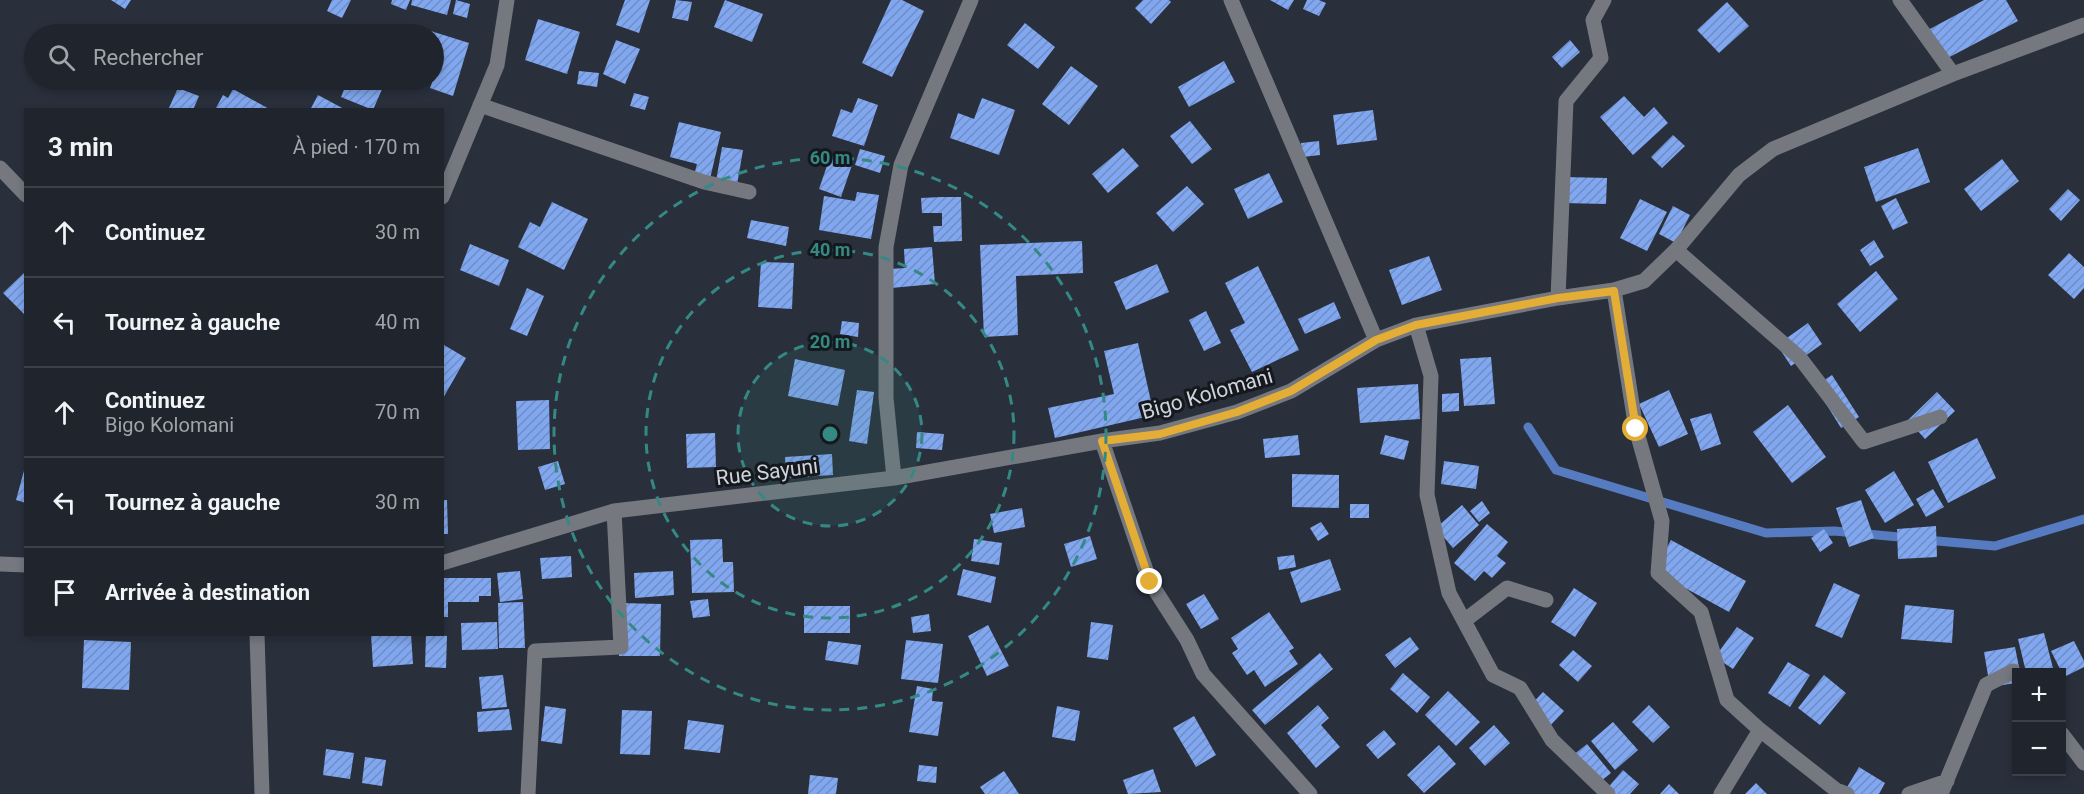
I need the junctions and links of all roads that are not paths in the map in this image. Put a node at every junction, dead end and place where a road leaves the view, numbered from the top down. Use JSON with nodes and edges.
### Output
{"nodes":[{"id":1,"x":507,"y":0,"type":"edge"},
{"id":2,"x":971,"y":0,"type":"edge"},
{"id":3,"x":1230,"y":0,"type":"edge"},
{"id":4,"x":1604,"y":0,"type":"edge"},
{"id":5,"x":1900,"y":0,"type":"edge"},
{"id":6,"x":2082,"y":31,"type":"edge"},
{"id":7,"x":1953,"y":74,"type":"junction"},
{"id":8,"x":480,"y":105,"type":"junction"},
{"id":9,"x":0,"y":168,"type":"edge"},
{"id":10,"x":444,"y":192,"type":"edge"},
{"id":11,"x":749,"y":192,"type":"dead end"},
{"id":12,"x":24,"y":193,"type":"edge"},
{"id":13,"x":1676,"y":250,"type":"junction"},
{"id":14,"x":1614,"y":291,"type":"junction"},
{"id":15,"x":1558,"y":298,"type":"junction"},
{"id":16,"x":1416,"y":325,"type":"junction"},
{"id":17,"x":1376,"y":340,"type":"junction"},
{"id":18,"x":1940,"y":417,"type":"dead end"},
{"id":19,"x":1102,"y":441,"type":"junction"},
{"id":20,"x":894,"y":478,"type":"junction"},
{"id":21,"x":614,"y":511,"type":"junction"},
{"id":22,"x":444,"y":562,"type":"edge"},
{"id":23,"x":0,"y":564,"type":"edge"},
{"id":24,"x":24,"y":565,"type":"edge"},
{"id":25,"x":1546,"y":600,"type":"dead end"},
{"id":26,"x":1464,"y":621,"type":"junction"},
{"id":27,"x":257,"y":636,"type":"edge"},
{"id":28,"x":2012,"y":672,"type":"edge"},
{"id":29,"x":1760,"y":730,"type":"junction"},
{"id":30,"x":2066,"y":740,"type":"edge"},
{"id":31,"x":2084,"y":763,"type":"edge"},
{"id":32,"x":1944,"y":787,"type":"edge"},
{"id":33,"x":262,"y":794,"type":"edge"},
{"id":34,"x":528,"y":794,"type":"edge"},
{"id":35,"x":1310,"y":794,"type":"edge"},
{"id":36,"x":1608,"y":794,"type":"edge"},
{"id":37,"x":1721,"y":794,"type":"edge"},
{"id":38,"x":1847,"y":794,"type":"edge"},
{"id":39,"x":1909,"y":794,"type":"edge"}],
"edges":[{"from":1,"to":8,"type":"street"},
{"from":2,"to":20,"type":"street"},
{"from":3,"to":17,"type":"street"},
{"from":4,"to":15,"type":"street"},
{"from":5,"to":7,"type":"street"},
{"from":6,"to":7,"type":"street","name":"Bigo Kolomani"},
{"from":7,"to":13,"type":"street","name":"Bigo Kolomani"},
{"from":8,"to":10,"type":"street"},
{"from":8,"to":11,"type":"street"},
{"from":9,"to":12,"type":"street"},
{"from":13,"to":14,"type":"street","name":"Bigo Kolomani"},
{"from":13,"to":18,"type":"street"},
{"from":14,"to":15,"type":"street","name":"Bigo Kolomani"},
{"from":14,"to":29,"type":"street"},
{"from":15,"to":16,"type":"street","name":"Bigo Kolomani"},
{"from":16,"to":17,"type":"street","name":"Bigo Kolomani"},
{"from":16,"to":26,"type":"street"},
{"from":17,"to":19,"type":"street","name":"Bigo Kolomani"},
{"from":19,"to":20,"type":"street","name":"Rue Sayuni"},
{"from":19,"to":35,"type":"street"},
{"from":20,"to":21,"type":"street","name":"Rue Sayuni"},
{"from":21,"to":22,"type":"street","name":"Rue Sayuni"},
{"from":21,"to":34,"type":"street"},
{"from":23,"to":24,"type":"street"},
{"from":25,"to":26,"type":"street"},
{"from":26,"to":36,"type":"street"},
{"from":27,"to":33,"type":"street"},
{"from":28,"to":32,"type":"street"},
{"from":29,"to":37,"type":"street"},
{"from":29,"to":38,"type":"street"},
{"from":30,"to":31,"type":"street"},
{"from":32,"to":39,"type":"street"}]}
